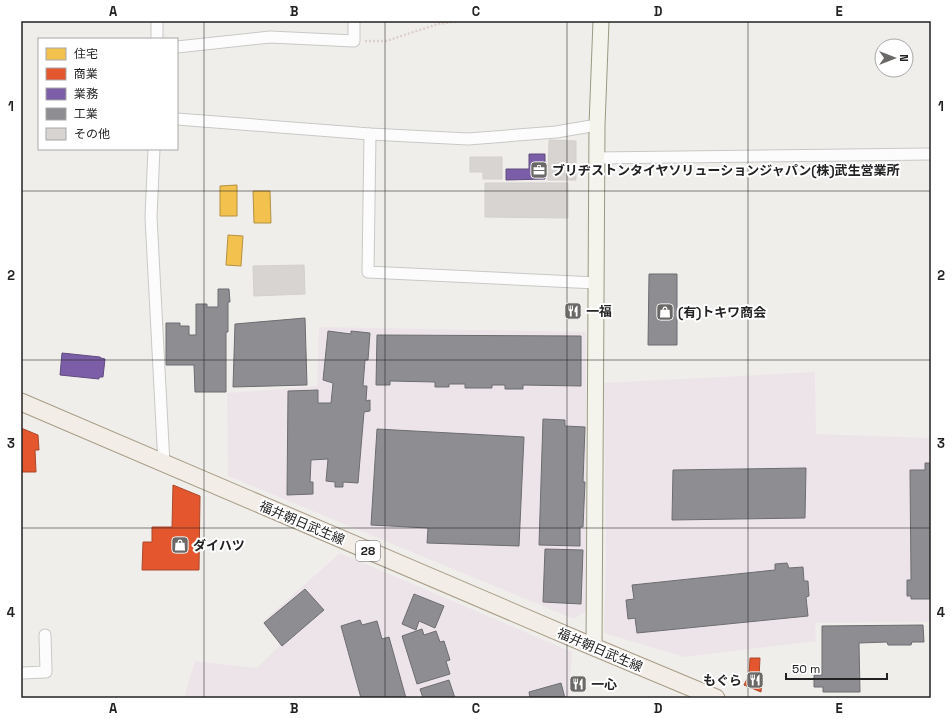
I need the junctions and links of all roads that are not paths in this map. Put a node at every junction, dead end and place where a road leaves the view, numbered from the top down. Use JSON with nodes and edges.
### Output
{"nodes":[{"id":1,"x":157,"y":21,"type":"edge"},
{"id":2,"x":354,"y":21,"type":"edge"},
{"id":3,"x":601,"y":21,"type":"edge"},
{"id":4,"x":157,"y":38,"type":"edge"},
{"id":5,"x":178,"y":47,"type":"edge"},
{"id":6,"x":178,"y":119,"type":"edge"},
{"id":7,"x":596,"y":126,"type":"junction"},
{"id":8,"x":370,"y":134,"type":"junction"},
{"id":9,"x":154,"y":150,"type":"edge"},
{"id":10,"x":931,"y":154,"type":"edge"},
{"id":11,"x":596,"y":158,"type":"junction"},
{"id":12,"x":596,"y":283,"type":"junction"},
{"id":13,"x":21,"y":402,"type":"edge"},
{"id":14,"x":164,"y":464,"type":"junction"},
{"id":15,"x":45,"y":635,"type":"dead end"},
{"id":16,"x":594,"y":647,"type":"junction"},
{"id":17,"x":21,"y":673,"type":"edge"},
{"id":18,"x":716,"y":698,"type":"edge"}],
"edges":[{"from":1,"to":4,"type":"street"},
{"from":2,"to":5,"type":"street"},
{"from":3,"to":7,"type":"street"},
{"from":6,"to":8,"type":"street"},
{"from":7,"to":8,"type":"street"},
{"from":7,"to":11,"type":"street"},
{"from":8,"to":12,"type":"street"},
{"from":9,"to":14,"type":"street"},
{"from":10,"to":11,"type":"street"},
{"from":11,"to":12,"type":"street"},
{"from":12,"to":16,"type":"street"},
{"from":13,"to":14,"type":"main road","name":"福井朝日武生線","number":"28"},
{"from":14,"to":16,"type":"main road","name":"福井朝日武生線","number":"28"},
{"from":15,"to":17,"type":"street"},
{"from":16,"to":18,"type":"main road","name":"福井朝日武生線","number":"28"}]}
